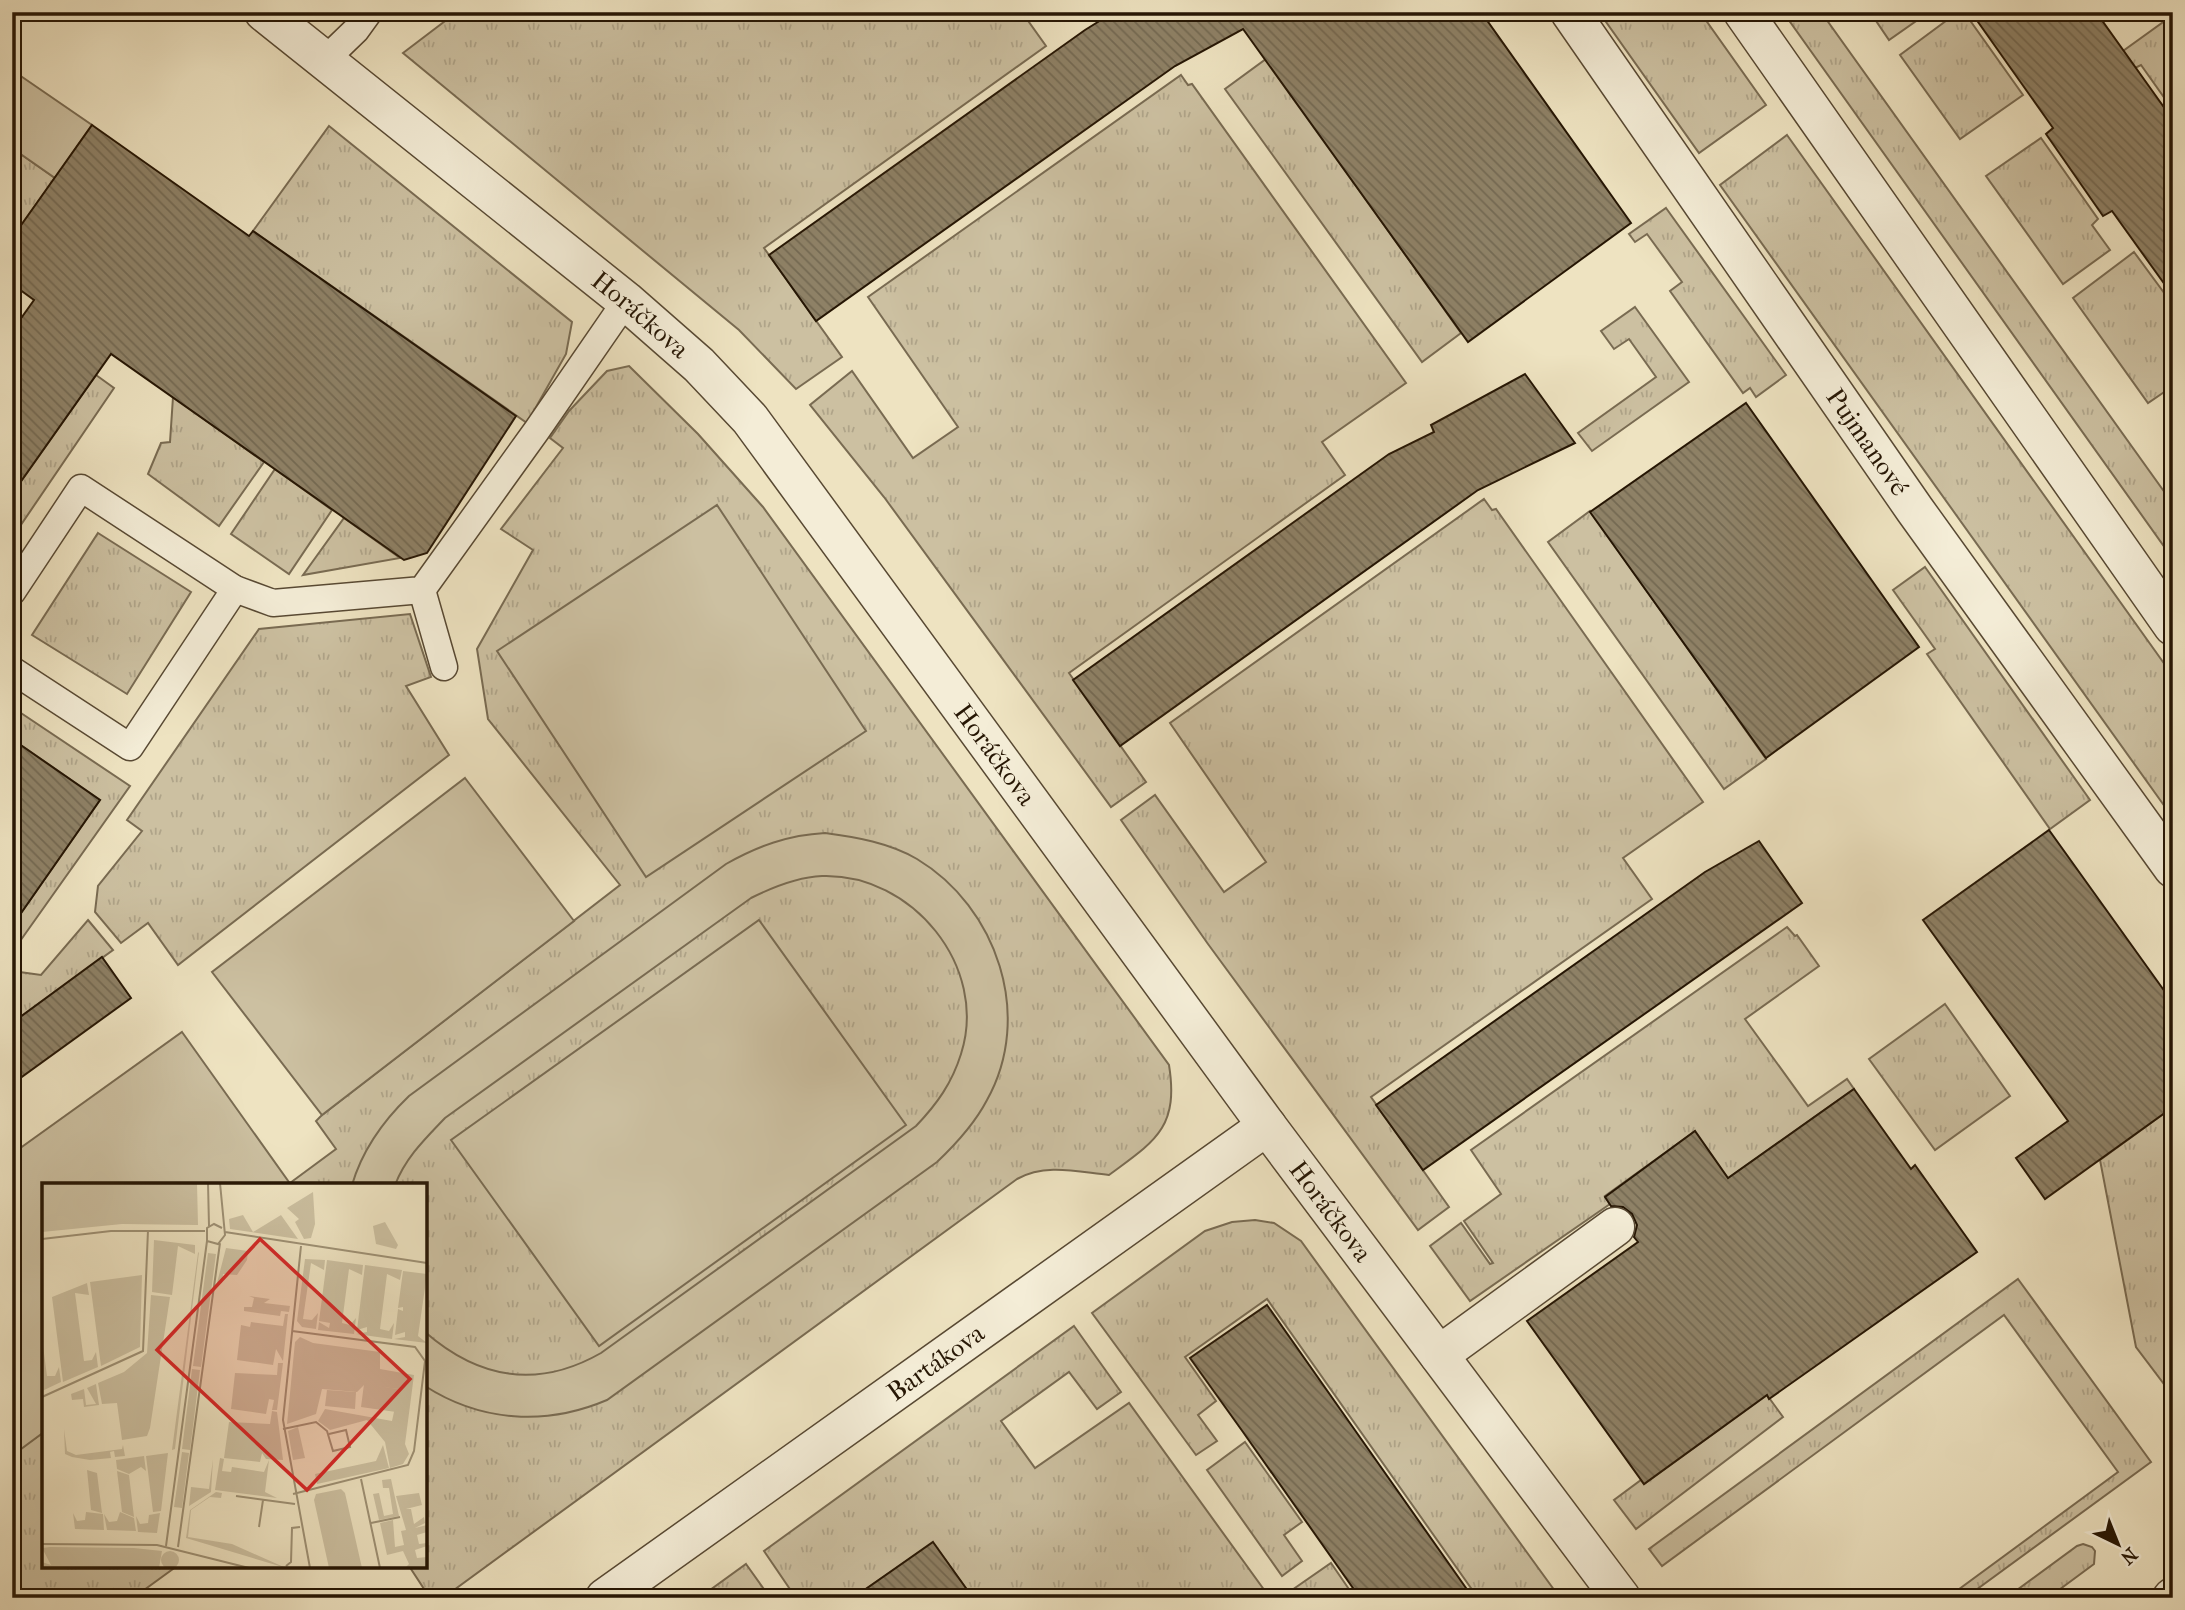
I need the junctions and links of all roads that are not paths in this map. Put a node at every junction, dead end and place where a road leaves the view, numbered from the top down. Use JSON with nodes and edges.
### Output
{"nodes":[{"id":1,"x":264,"y":12,"type":"edge"},
{"id":2,"x":369,"y":12,"type":"edge"},
{"id":3,"x":1570,"y":12,"type":"edge"},
{"id":4,"x":1743,"y":12,"type":"edge"},
{"id":5,"x":325,"y":60,"type":"junction"},
{"id":6,"x":626,"y":301,"type":"junction"},
{"id":7,"x":235,"y":589,"type":"junction"},
{"id":8,"x":422,"y":590,"type":"junction"},
{"id":9,"x":12,"y":592,"type":"edge"},
{"id":10,"x":2173,"y":626,"type":"edge"},
{"id":11,"x":444,"y":667,"type":"dead end"},
{"id":12,"x":12,"y":670,"type":"edge"},
{"id":13,"x":2173,"y":868,"type":"edge"},
{"id":14,"x":1267,"y":1126,"type":"junction"},
{"id":15,"x":1615,"y":1227,"type":"dead end"},
{"id":16,"x":1439,"y":1355,"type":"junction"},
{"id":17,"x":604,"y":1598,"type":"edge"},
{"id":18,"x":1621,"y":1598,"type":"edge"}],
"edges":[{"from":1,"to":5,"type":"street","name":"Horáčkova"},
{"from":2,"to":5,"type":"lane"},
{"from":3,"to":13,"type":"street","name":"Pujmanové"},
{"from":4,"to":10,"type":"street"},
{"from":5,"to":6,"type":"street","name":"Horáčkova"},
{"from":6,"to":8,"type":"lane"},
{"from":6,"to":14,"type":"street","name":"Horáčkova"},
{"from":7,"to":8,"type":"lane"},
{"from":7,"to":9,"type":"lane"},
{"from":7,"to":12,"type":"lane"},
{"from":8,"to":11,"type":"lane"},
{"from":14,"to":16,"type":"street","name":"Horáčkova"},
{"from":14,"to":17,"type":"street","name":"Bartákova"},
{"from":15,"to":16,"type":"street"},
{"from":16,"to":18,"type":"street","name":"Horáčkova"}]}
